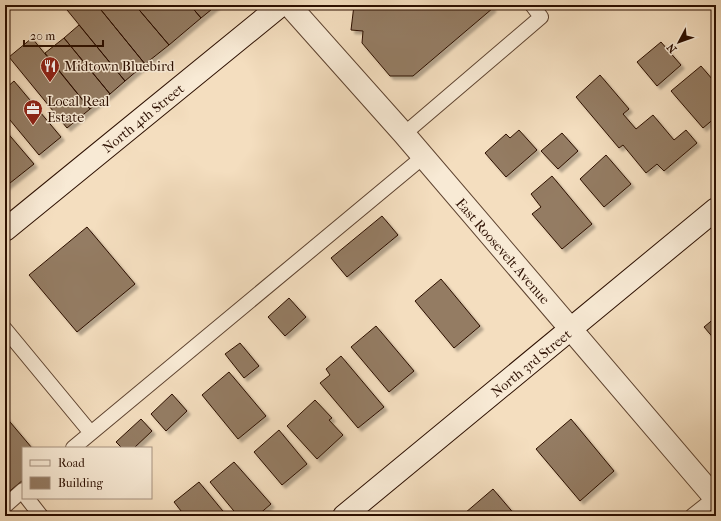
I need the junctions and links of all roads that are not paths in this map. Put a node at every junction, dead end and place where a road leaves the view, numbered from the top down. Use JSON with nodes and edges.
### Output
{"nodes":[{"id":1,"x":281,"y":5,"type":"edge"},
{"id":2,"x":289,"y":5,"type":"edge"},
{"id":3,"x":532,"y":5,"type":"edge"},
{"id":4,"x":404,"y":134,"type":"junction"},
{"id":5,"x":423,"y":157,"type":"junction"},
{"id":6,"x":716,"y":210,"type":"edge"},
{"id":7,"x":5,"y":230,"type":"edge"},
{"id":8,"x":5,"y":329,"type":"edge"},
{"id":9,"x":571,"y":330,"type":"junction"},
{"id":10,"x":91,"y":433,"type":"junction"},
{"id":11,"x":74,"y":447,"type":"edge"},
{"id":12,"x":22,"y":494,"type":"edge"},
{"id":13,"x":716,"y":498,"type":"edge"},
{"id":14,"x":28,"y":499,"type":"edge"},
{"id":15,"x":5,"y":506,"type":"edge"},
{"id":16,"x":41,"y":516,"type":"edge"},
{"id":17,"x":344,"y":516,"type":"edge"},
{"id":18,"x":692,"y":516,"type":"edge"}],
"edges":[{"from":1,"to":7,"type":"main road","name":"North 4th Street"},
{"from":2,"to":4,"type":"main road","name":"East Roosevelt Avenue"},
{"from":3,"to":4,"type":"lane"},
{"from":4,"to":5,"type":"main road","name":"East Roosevelt Avenue"},
{"from":5,"to":9,"type":"main road","name":"East Roosevelt Avenue"},
{"from":5,"to":10,"type":"lane"},
{"from":6,"to":9,"type":"main road","name":"North 3rd Street"},
{"from":8,"to":10,"type":"lane"},
{"from":9,"to":13,"type":"main road","name":"East Roosevelt Avenue"},
{"from":9,"to":17,"type":"main road","name":"North 3rd Street"},
{"from":10,"to":11,"type":"lane"},
{"from":12,"to":15,"type":"lane"},
{"from":13,"to":18,"type":"lane"},
{"from":14,"to":16,"type":"lane"}]}
